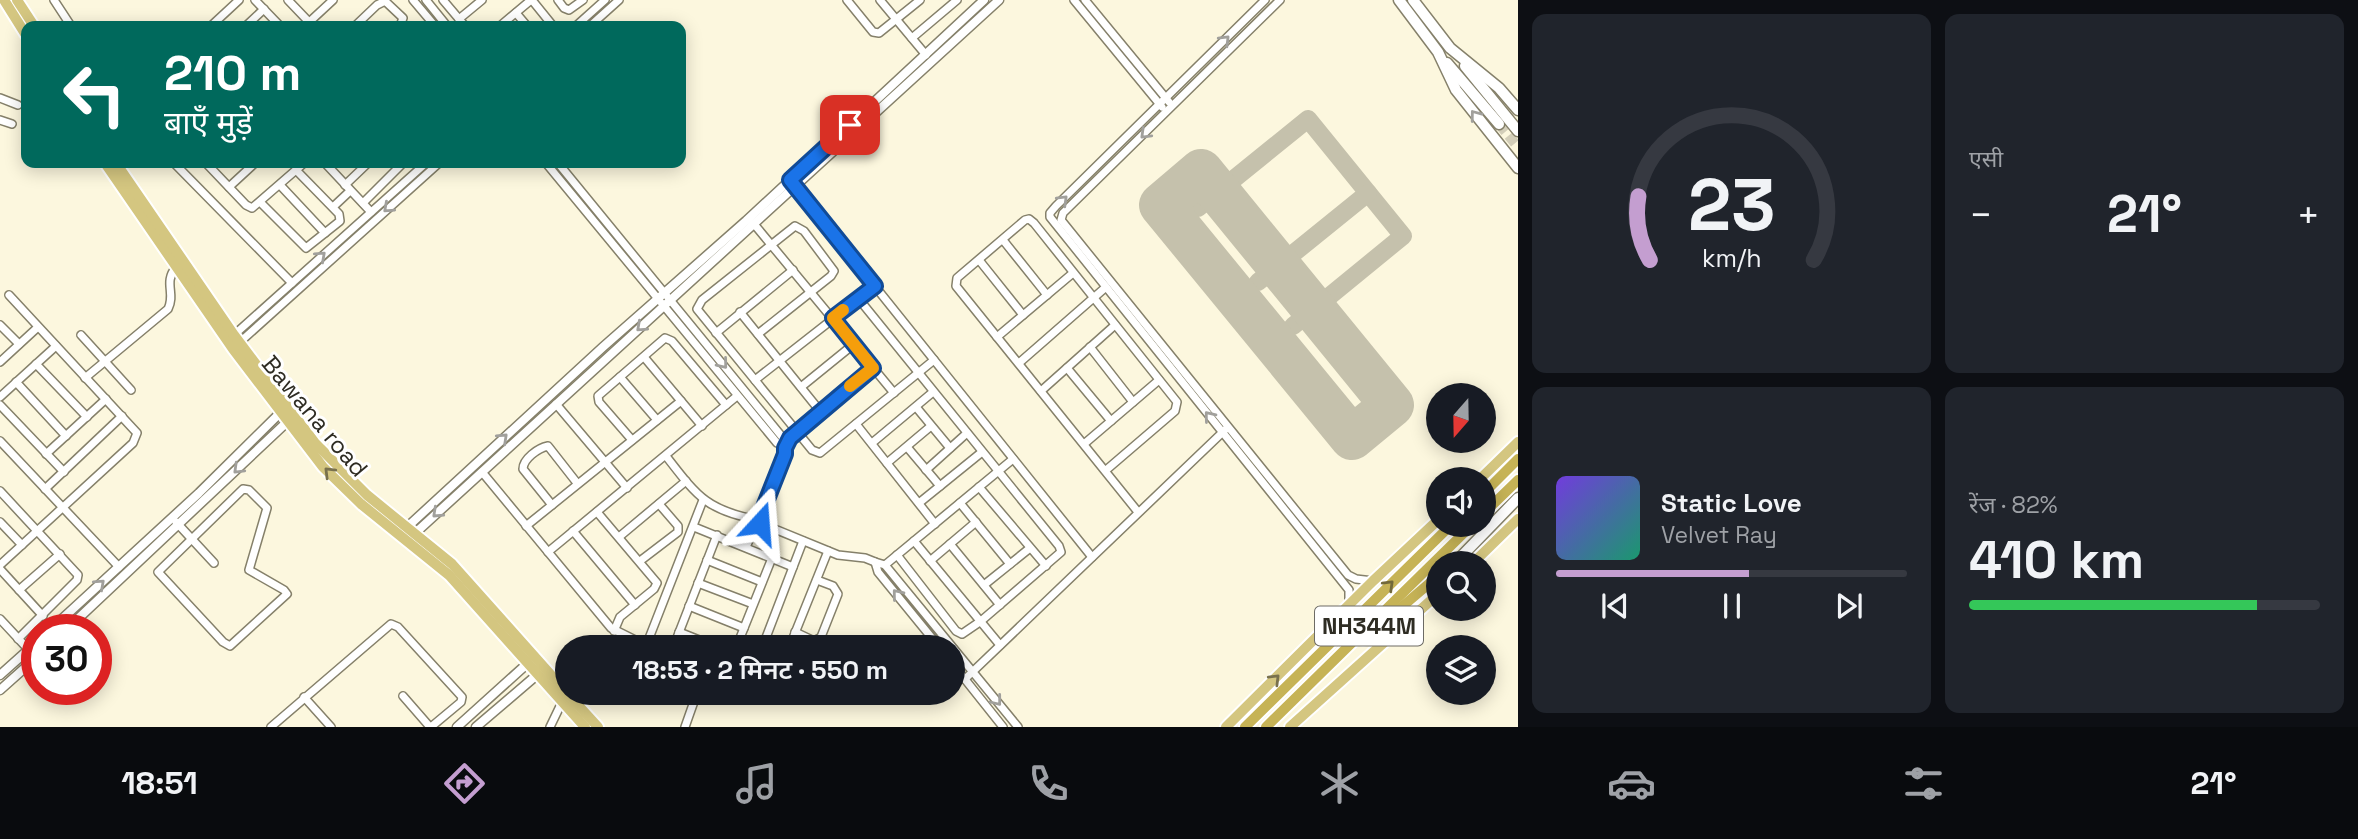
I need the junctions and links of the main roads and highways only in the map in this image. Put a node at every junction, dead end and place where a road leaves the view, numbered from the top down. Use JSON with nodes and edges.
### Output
{"nodes":[{"id":1,"x":4,"y":0,"type":"edge"},
{"id":2,"x":17,"y":0,"type":"edge"},
{"id":3,"x":1399,"y":0,"type":"edge"},
{"id":4,"x":1413,"y":0,"type":"edge"},
{"id":5,"x":31,"y":21,"type":"edge"},
{"id":6,"x":21,"y":27,"type":"edge"},
{"id":7,"x":1450,"y":48,"type":"junction"},
{"id":8,"x":1438,"y":52,"type":"junction"},
{"id":9,"x":1518,"y":110,"type":"edge"},
{"id":10,"x":1499,"y":124,"type":"tunnel mouth"},
{"id":11,"x":1518,"y":131,"type":"edge"},
{"id":12,"x":108,"y":168,"type":"edge"},
{"id":13,"x":119,"y":168,"type":"edge"},
{"id":14,"x":1518,"y":168,"type":"edge"},
{"id":15,"x":1518,"y":442,"type":"edge"},
{"id":16,"x":1518,"y":459,"type":"edge"},
{"id":17,"x":1492,"y":467,"type":"edge"},
{"id":18,"x":1518,"y":480,"type":"edge"},
{"id":19,"x":1496,"y":481,"type":"edge"},
{"id":20,"x":1518,"y":498,"type":"edge"},
{"id":21,"x":1496,"y":501,"type":"edge"},
{"id":22,"x":1518,"y":519,"type":"edge"},
{"id":23,"x":1426,"y":531,"type":"edge"},
{"id":24,"x":406,"y":535,"type":"junction"},
{"id":25,"x":1439,"y":537,"type":"edge"},
{"id":26,"x":1460,"y":537,"type":"edge"},
{"id":27,"x":1466,"y":551,"type":"edge"},
{"id":28,"x":1485,"y":551,"type":"edge"},
{"id":29,"x":1426,"y":586,"type":"edge"},
{"id":30,"x":1426,"y":595,"type":"edge"},
{"id":31,"x":1426,"y":605,"type":"edge"},
{"id":32,"x":1400,"y":629,"type":"junction"},
{"id":33,"x":1350,"y":645,"type":"junction"},
{"id":34,"x":555,"y":682,"type":"edge"},
{"id":35,"x":555,"y":687,"type":"edge"},
{"id":36,"x":572,"y":705,"type":"edge"},
{"id":37,"x":576,"y":705,"type":"edge"},
{"id":38,"x":585,"y":727,"type":"edge"},
{"id":39,"x":598,"y":727,"type":"edge"},
{"id":40,"x":1226,"y":727,"type":"edge"},
{"id":41,"x":1245,"y":727,"type":"edge"},
{"id":42,"x":1266,"y":727,"type":"edge"},
{"id":43,"x":1290,"y":727,"type":"edge"}],
"edges":[{"from":1,"to":6,"type":"main road"},
{"from":2,"to":5,"type":"main road"},
{"from":3,"to":8,"type":"main road"},
{"from":4,"to":7,"type":"main road"},
{"from":7,"to":9,"type":"main road"},
{"from":7,"to":11,"type":"main road"},
{"from":8,"to":10,"type":"main road"},
{"from":14,"to":8,"type":"main road","one_way":true},
{"from":24,"to":12,"type":"main road","name":"Bawana road","one_way":true},
{"from":13,"to":24,"type":"main road","name":"Bawana road"},
{"from":15,"to":17,"type":"main road"},
{"from":16,"to":19,"type":"highway"},
{"from":18,"to":21,"type":"highway"},
{"from":20,"to":27,"type":"main road"},
{"from":22,"to":28,"type":"main road"},
{"from":40,"to":23,"type":"main road","one_way":true},
{"from":24,"to":34,"type":"main road","name":"Bawana road"},
{"from":24,"to":35,"type":"main road","name":"Bawana road"},
{"from":41,"to":25,"type":"highway","number":"NH344M","one_way":true},
{"from":26,"to":33,"type":"highway","number":"NH344M"},
{"from":29,"to":33,"type":"highway"},
{"from":30,"to":32,"type":"main road"},
{"from":31,"to":32,"type":"main road"},
{"from":32,"to":43,"type":"main road"},
{"from":33,"to":42,"type":"highway","number":"NH344M"},
{"from":36,"to":38,"type":"main road","name":"Bawana road"},
{"from":37,"to":39,"type":"main road","name":"Bawana road"}]}
